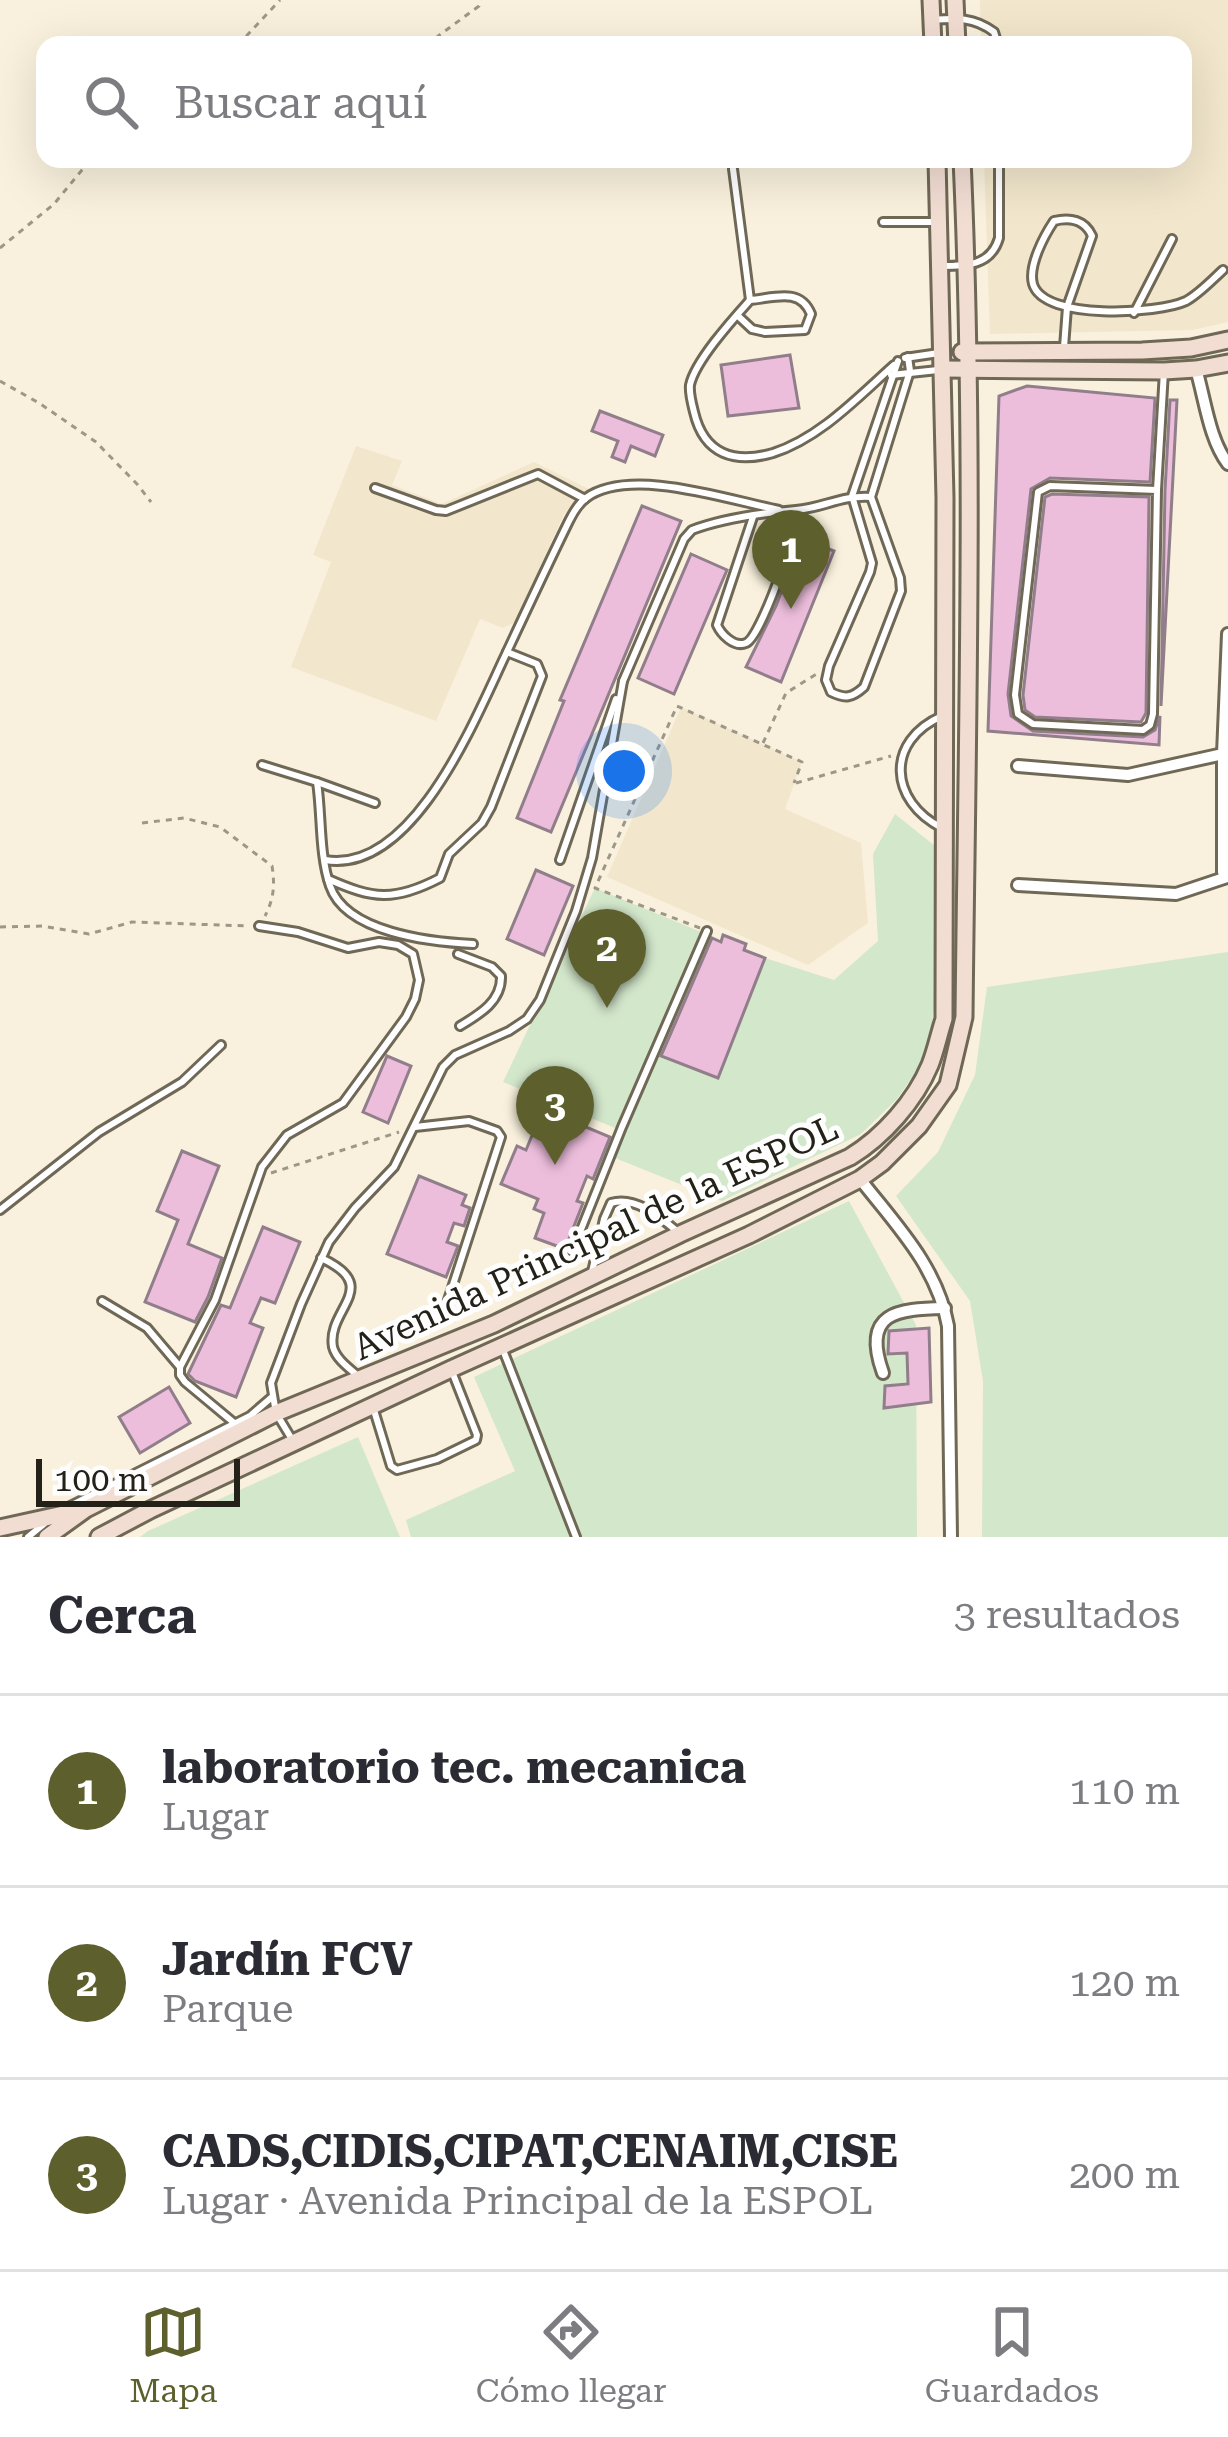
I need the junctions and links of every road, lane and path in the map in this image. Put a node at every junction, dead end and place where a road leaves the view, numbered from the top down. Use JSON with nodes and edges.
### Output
{"nodes":[{"id":1,"x":280,"y":0,"type":"edge"},
{"id":2,"x":481,"y":0,"type":"edge"},
{"id":3,"x":931,"y":0,"type":"edge"},
{"id":4,"x":955,"y":9,"type":"edge"},
{"id":5,"x":932,"y":20,"type":"junction"},
{"id":6,"x":246,"y":36,"type":"edge"},
{"id":7,"x":438,"y":36,"type":"edge"},
{"id":8,"x":933,"y":36,"type":"edge"},
{"id":9,"x":995,"y":36,"type":"edge"},
{"id":10,"x":84,"y":168,"type":"edge"},
{"id":11,"x":937,"y":168,"type":"edge"},
{"id":12,"x":962,"y":168,"type":"edge"},
{"id":13,"x":999,"y":168,"type":"edge"},
{"id":14,"x":733,"y":169,"type":"dead end"},
{"id":15,"x":939,"y":221,"type":"junction"},
{"id":16,"x":883,"y":222,"type":"dead end"},
{"id":17,"x":1172,"y":239,"type":"dead end"},
{"id":18,"x":0,"y":248,"type":"edge"},
{"id":19,"x":941,"y":266,"type":"junction"},
{"id":20,"x":967,"y":266,"type":"junction"},
{"id":21,"x":1223,"y":270,"type":"dead end"},
{"id":22,"x":750,"y":300,"type":"junction"},
{"id":23,"x":1067,"y":307,"type":"junction"},
{"id":24,"x":1133,"y":313,"type":"junction"},
{"id":25,"x":737,"y":315,"type":"junction"},
{"id":26,"x":1228,"y":340,"type":"edge"},
{"id":27,"x":1142,"y":351,"type":"junction"},
{"id":28,"x":1064,"y":352,"type":"junction"},
{"id":29,"x":908,"y":357,"type":"junction"},
{"id":30,"x":970,"y":360,"type":"junction"},
{"id":31,"x":898,"y":361,"type":"junction"},
{"id":32,"x":944,"y":361,"type":"junction"},
{"id":33,"x":1228,"y":363,"type":"edge"},
{"id":34,"x":1196,"y":369,"type":"junction"},
{"id":35,"x":910,"y":371,"type":"junction"},
{"id":36,"x":1141,"y":371,"type":"junction"},
{"id":37,"x":1164,"y":371,"type":"junction"},
{"id":38,"x":894,"y":374,"type":"junction"},
{"id":39,"x":882,"y":376,"type":"junction"},
{"id":40,"x":0,"y":381,"type":"edge"},
{"id":41,"x":1228,"y":464,"type":"edge"},
{"id":42,"x":375,"y":488,"type":"dead end"},
{"id":43,"x":1157,"y":490,"type":"junction"},
{"id":44,"x":852,"y":496,"type":"junction"},
{"id":45,"x":871,"y":497,"type":"junction"},
{"id":46,"x":585,"y":499,"type":"junction"},
{"id":47,"x":151,"y":502,"type":"dead end"},
{"id":48,"x":779,"y":510,"type":"junction"},
{"id":49,"x":798,"y":510,"type":"junction"},
{"id":50,"x":753,"y":517,"type":"junction"},
{"id":51,"x":1228,"y":634,"type":"edge"},
{"id":52,"x":507,"y":652,"type":"junction"},
{"id":53,"x":829,"y":666,"type":"junction"},
{"id":54,"x":622,"y":681,"type":"junction"},
{"id":55,"x":945,"y":714,"type":"junction"},
{"id":56,"x":763,"y":743,"type":"junction"},
{"id":57,"x":904,"y":753,"type":"junction"},
{"id":58,"x":1222,"y":754,"type":"junction"},
{"id":59,"x":262,"y":764,"type":"dead end"},
{"id":60,"x":1018,"y":766,"type":"dead end"},
{"id":61,"x":317,"y":782,"type":"junction"},
{"id":62,"x":374,"y":803,"type":"dead end"},
{"id":63,"x":142,"y":823,"type":"dead end"},
{"id":64,"x":945,"y":829,"type":"junction"},
{"id":65,"x":325,"y":860,"type":"junction"},
{"id":66,"x":560,"y":860,"type":"dead end"},
{"id":67,"x":1228,"y":877,"type":"edge"},
{"id":68,"x":328,"y":879,"type":"junction"},
{"id":69,"x":1018,"y":885,"type":"dead end"},
{"id":70,"x":259,"y":926,"type":"junction"},
{"id":71,"x":0,"y":927,"type":"edge"},
{"id":72,"x":707,"y":931,"type":"joint"},
{"id":73,"x":473,"y":944,"type":"dead end"},
{"id":74,"x":458,"y":953,"type":"dead end"},
{"id":75,"x":460,"y":1026,"type":"dead end"},
{"id":76,"x":221,"y":1045,"type":"dead end"},
{"id":77,"x":416,"y":1127,"type":"junction"},
{"id":78,"x":867,"y":1145,"type":"junction"},
{"id":79,"x":882,"y":1163,"type":"junction"},
{"id":80,"x":258,"y":1177,"type":"junction"},
{"id":81,"x":860,"y":1178,"type":"junction"},
{"id":82,"x":739,"y":1209,"type":"junction"},
{"id":83,"x":0,"y":1210,"type":"edge"},
{"id":84,"x":680,"y":1234,"type":"junction"},
{"id":85,"x":749,"y":1235,"type":"junction"},
{"id":86,"x":572,"y":1252,"type":"dead end"},
{"id":87,"x":321,"y":1258,"type":"junction"},
{"id":88,"x":591,"y":1277,"type":"junction"},
{"id":89,"x":573,"y":1287,"type":"junction"},
{"id":90,"x":102,"y":1301,"type":"dead end"},
{"id":91,"x":447,"y":1303,"type":"dead end"},
{"id":92,"x":585,"y":1307,"type":"junction"},
{"id":93,"x":945,"y":1308,"type":"junction"},
{"id":94,"x":501,"y":1346,"type":"junction"},
{"id":95,"x":404,"y":1360,"type":"junction"},
{"id":96,"x":180,"y":1367,"type":"junction"},
{"id":97,"x":451,"y":1369,"type":"junction"},
{"id":98,"x":883,"y":1373,"type":"dead end"},
{"id":99,"x":360,"y":1378,"type":"junction"},
{"id":100,"x":412,"y":1387,"type":"junction"},
{"id":101,"x":274,"y":1405,"type":"junction"},
{"id":102,"x":374,"y":1407,"type":"junction"},
{"id":103,"x":239,"y":1426,"type":"junction"},
{"id":104,"x":293,"y":1443,"type":"junction"},
{"id":105,"x":141,"y":1481,"type":"junction"},
{"id":106,"x":86,"y":1509,"type":"junction"},
{"id":107,"x":150,"y":1510,"type":"junction"},
{"id":108,"x":54,"y":1517,"type":"junction"},
{"id":109,"x":0,"y":1528,"type":"edge"},
{"id":110,"x":28,"y":1537,"type":"edge"},
{"id":111,"x":47,"y":1537,"type":"edge"},
{"id":112,"x":99,"y":1537,"type":"edge"},
{"id":113,"x":576,"y":1537,"type":"edge"},
{"id":114,"x":952,"y":1537,"type":"edge"}],
"edges":[{"from":1,"to":6,"type":"path"},
{"from":2,"to":7,"type":"path"},
{"from":3,"to":5,"type":"street"},
{"from":4,"to":5,"type":"lane"},
{"from":4,"to":9,"type":"lane"},
{"from":5,"to":8,"type":"street"},
{"from":10,"to":18,"type":"path"},
{"from":11,"to":15,"type":"street","name":"Avenida Principal de la ESPOL"},
{"from":12,"to":20,"type":"street","name":"Avenida Principal de la ESPOL"},
{"from":13,"to":20,"type":"lane"},
{"from":14,"to":22,"type":"lane"},
{"from":15,"to":16,"type":"lane"},
{"from":15,"to":19,"type":"street","name":"Avenida Principal de la ESPOL"},
{"from":17,"to":24,"type":"lane"},
{"from":19,"to":20,"type":"lane"},
{"from":19,"to":32,"type":"street","name":"Avenida Principal de la ESPOL"},
{"from":20,"to":30,"type":"street","name":"Avenida Principal de la ESPOL"},
{"from":21,"to":24,"type":"lane"},
{"from":22,"to":25,"type":"lane"},
{"from":22,"to":25,"type":"lane"},
{"from":23,"to":23,"type":"lane"},
{"from":23,"to":24,"type":"lane"},
{"from":23,"to":28,"type":"lane"},
{"from":25,"to":39,"type":"lane"},
{"from":26,"to":27,"type":"street"},
{"from":27,"to":28,"type":"street"},
{"from":27,"to":36,"type":"street"},
{"from":28,"to":30,"type":"street"},
{"from":29,"to":31,"type":"lane"},
{"from":29,"to":32,"type":"lane"},
{"from":29,"to":35,"type":"lane"},
{"from":30,"to":32,"type":"street"},
{"from":30,"to":36,"type":"street"},
{"from":30,"to":79,"type":"street","name":"Avenida Principal de la ESPOL"},
{"from":31,"to":38,"type":"lane"},
{"from":31,"to":39,"type":"lane"},
{"from":32,"to":35,"type":"lane"},
{"from":32,"to":55,"type":"street","name":"Avenida Principal de la ESPOL"},
{"from":33,"to":34,"type":"street"},
{"from":34,"to":37,"type":"street"},
{"from":34,"to":41,"type":"street"},
{"from":35,"to":38,"type":"lane"},
{"from":35,"to":45,"type":"lane"},
{"from":36,"to":37,"type":"street"},
{"from":37,"to":43,"type":"lane"},
{"from":38,"to":39,"type":"lane"},
{"from":38,"to":44,"type":"lane"},
{"from":40,"to":47,"type":"path"},
{"from":42,"to":46,"type":"lane"},
{"from":43,"to":43,"type":"lane"},
{"from":44,"to":45,"type":"lane"},
{"from":44,"to":49,"type":"lane"},
{"from":44,"to":53,"type":"lane"},
{"from":45,"to":53,"type":"lane"},
{"from":46,"to":48,"type":"lane"},
{"from":46,"to":52,"type":"lane"},
{"from":48,"to":49,"type":"lane"},
{"from":48,"to":50,"type":"lane"},
{"from":49,"to":50,"type":"lane"},
{"from":50,"to":54,"type":"lane"},
{"from":51,"to":58,"type":"street"},
{"from":52,"to":65,"type":"lane"},
{"from":52,"to":68,"type":"lane"},
{"from":53,"to":56,"type":"path"},
{"from":54,"to":66,"type":"lane"},
{"from":54,"to":77,"type":"lane"},
{"from":55,"to":57,"type":"lane"},
{"from":55,"to":64,"type":"street","name":"Avenida Principal de la ESPOL"},
{"from":56,"to":57,"type":"path"},
{"from":56,"to":72,"type":"path"},
{"from":57,"to":64,"type":"lane"},
{"from":58,"to":60,"type":"street"},
{"from":58,"to":67,"type":"street"},
{"from":59,"to":61,"type":"lane"},
{"from":61,"to":62,"type":"lane"},
{"from":61,"to":65,"type":"lane"},
{"from":63,"to":70,"type":"path"},
{"from":64,"to":78,"type":"street","name":"Avenida Principal de la ESPOL"},
{"from":65,"to":68,"type":"lane"},
{"from":67,"to":69,"type":"street"},
{"from":68,"to":73,"type":"lane"},
{"from":70,"to":71,"type":"path"},
{"from":70,"to":80,"type":"lane"},
{"from":72,"to":86,"type":"lane"},
{"from":74,"to":75,"type":"lane"},
{"from":76,"to":83,"type":"lane"},
{"from":77,"to":80,"type":"path"},
{"from":77,"to":87,"type":"lane"},
{"from":77,"to":91,"type":"lane"},
{"from":78,"to":79,"type":"street"},
{"from":78,"to":82,"type":"street","name":"Avenida Principal de la ESPOL"},
{"from":79,"to":81,"type":"street","name":"Avenida Principal de la ESPOL"},
{"from":80,"to":96,"type":"lane"},
{"from":81,"to":85,"type":"street","name":"Avenida Principal de la ESPOL"},
{"from":81,"to":93,"type":"street"},
{"from":82,"to":84,"type":"street","name":"Avenida Principal de la ESPOL"},
{"from":82,"to":85,"type":"street"},
{"from":84,"to":88,"type":"street","name":"Avenida Principal de la ESPOL"},
{"from":84,"to":88,"type":"lane"},
{"from":85,"to":92,"type":"street","name":"Avenida Principal de la ESPOL"},
{"from":87,"to":99,"type":"lane"},
{"from":87,"to":101,"type":"lane"},
{"from":88,"to":89,"type":"street","name":"Avenida Principal de la ESPOL"},
{"from":89,"to":92,"type":"street"},
{"from":89,"to":95,"type":"street","name":"Avenida Principal de la ESPOL"},
{"from":90,"to":96,"type":"lane"},
{"from":92,"to":94,"type":"street","name":"Avenida Principal de la ESPOL"},
{"from":93,"to":98,"type":"street"},
{"from":93,"to":114,"type":"street"},
{"from":94,"to":97,"type":"street","name":"Avenida Principal de la ESPOL"},
{"from":94,"to":113,"type":"lane"},
{"from":95,"to":99,"type":"street","name":"Avenida Principal de la ESPOL"},
{"from":95,"to":100,"type":"street"},
{"from":96,"to":103,"type":"lane"},
{"from":97,"to":100,"type":"street","name":"Avenida Principal de la ESPOL"},
{"from":97,"to":102,"type":"lane"},
{"from":99,"to":101,"type":"street","name":"Avenida Principal de la ESPOL"},
{"from":100,"to":102,"type":"street","name":"Avenida Principal de la ESPOL"},
{"from":101,"to":103,"type":"street","name":"Avenida Principal de la ESPOL"},
{"from":101,"to":104,"type":"lane"},
{"from":102,"to":104,"type":"street","name":"Avenida Principal de la ESPOL"},
{"from":103,"to":105,"type":"street","name":"Avenida Principal de la ESPOL"},
{"from":103,"to":108,"type":"lane"},
{"from":104,"to":107,"type":"street","name":"Avenida Principal de la ESPOL"},
{"from":105,"to":106,"type":"street","name":"Avenida Principal de la ESPOL"},
{"from":105,"to":107,"type":"street"},
{"from":106,"to":108,"type":"street","name":"Avenida Principal de la ESPOL"},
{"from":106,"to":111,"type":"street","name":"Avenida Principal de la ESPOL"},
{"from":107,"to":112,"type":"street","name":"Avenida Principal de la ESPOL"},
{"from":108,"to":109,"type":"street","name":"Avenida Principal de la ESPOL"},
{"from":108,"to":110,"type":"lane"}]}
